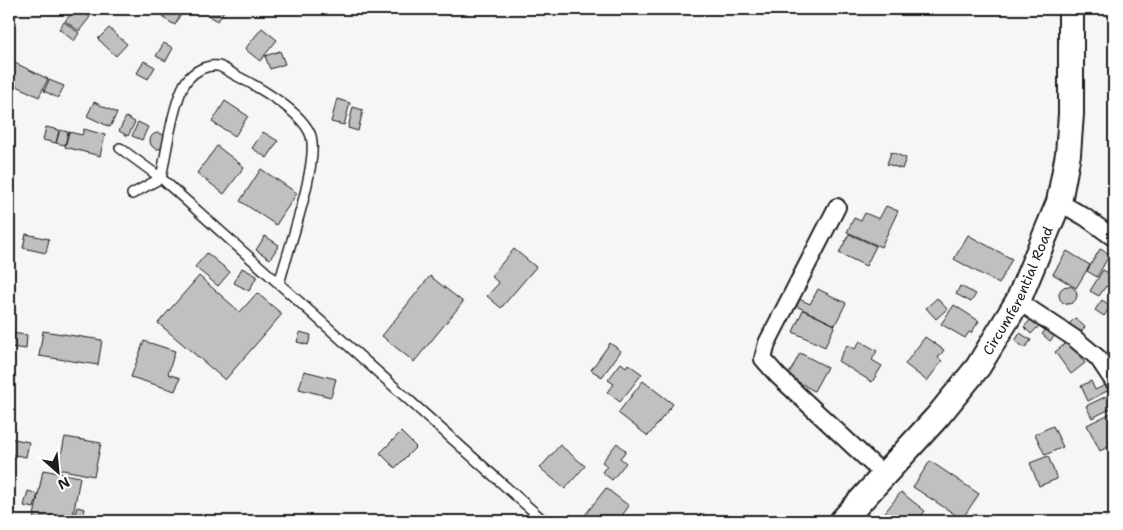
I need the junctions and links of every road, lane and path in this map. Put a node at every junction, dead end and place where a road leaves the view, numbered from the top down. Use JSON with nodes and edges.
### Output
{"nodes":[{"id":1,"x":1071,"y":9,"type":"edge"},
{"id":2,"x":120,"y":148,"type":"dead end"},
{"id":3,"x":161,"y":178,"type":"junction"},
{"id":4,"x":132,"y":194,"type":"dead end"},
{"id":5,"x":1059,"y":202,"type":"junction"},
{"id":6,"x":837,"y":207,"type":"dead end"},
{"id":7,"x":1114,"y":238,"type":"edge"},
{"id":8,"x":279,"y":284,"type":"junction"},
{"id":9,"x":1018,"y":302,"type":"junction"},
{"id":10,"x":1114,"y":382,"type":"edge"},
{"id":11,"x":884,"y":475,"type":"junction"},
{"id":12,"x":544,"y":521,"type":"edge"},
{"id":13,"x":842,"y":521,"type":"edge"}],
"edges":[{"from":1,"to":5,"type":"main road","name":"Circumferential Road"},
{"from":2,"to":3,"type":"lane"},
{"from":3,"to":4,"type":"lane"},
{"from":3,"to":8,"type":"lane"},
{"from":3,"to":8,"type":"lane"},
{"from":5,"to":7,"type":"street"},
{"from":5,"to":9,"type":"main road","name":"Circumferential Road"},
{"from":6,"to":11,"type":"street"},
{"from":8,"to":12,"type":"lane"},
{"from":9,"to":10,"type":"street"},
{"from":9,"to":11,"type":"main road","name":"Circumferential Road"},
{"from":11,"to":13,"type":"main road","name":"Circumferential Road"}]}
